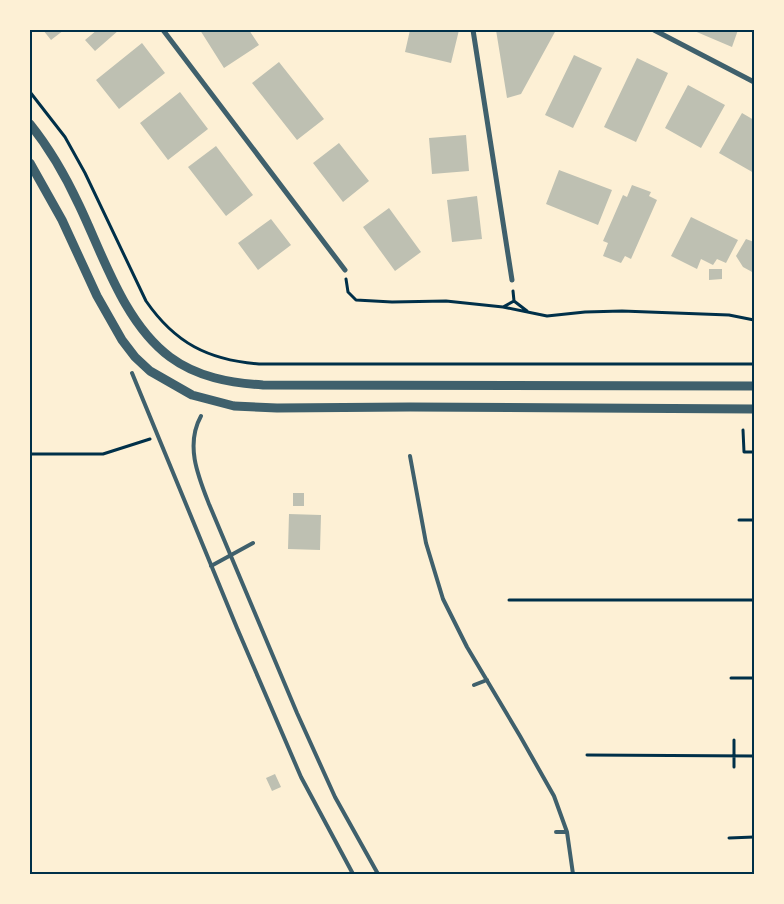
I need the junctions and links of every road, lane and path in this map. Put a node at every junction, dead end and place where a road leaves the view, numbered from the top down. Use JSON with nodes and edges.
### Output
{"nodes":[{"id":1,"x":163,"y":30,"type":"edge"},
{"id":2,"x":473,"y":30,"type":"edge"},
{"id":3,"x":654,"y":30,"type":"edge"},
{"id":4,"x":754,"y":82,"type":"edge"},
{"id":5,"x":30,"y":92,"type":"edge"},
{"id":6,"x":30,"y":124,"type":"edge"},
{"id":7,"x":30,"y":163,"type":"edge"},
{"id":8,"x":345,"y":270,"type":"joint"},
{"id":9,"x":512,"y":280,"type":"joint"},
{"id":10,"x":514,"y":300,"type":"junction"},
{"id":11,"x":503,"y":307,"type":"junction"},
{"id":12,"x":527,"y":311,"type":"junction"},
{"id":13,"x":754,"y":320,"type":"edge"},
{"id":14,"x":754,"y":364,"type":"edge"},
{"id":15,"x":132,"y":373,"type":"dead end"},
{"id":16,"x":754,"y":386,"type":"edge"},
{"id":17,"x":754,"y":409,"type":"edge"},
{"id":18,"x":200,"y":416,"type":"dead end"},
{"id":19,"x":744,"y":430,"type":"dead end"},
{"id":20,"x":157,"y":436,"type":"junction"},
{"id":21,"x":754,"y":452,"type":"edge"},
{"id":22,"x":30,"y":454,"type":"edge"},
{"id":23,"x":410,"y":456,"type":"dead end"},
{"id":24,"x":739,"y":520,"type":"dead end"},
{"id":25,"x":754,"y":520,"type":"edge"},
{"id":26,"x":253,"y":543,"type":"dead end"},
{"id":27,"x":230,"y":556,"type":"junction"},
{"id":28,"x":211,"y":566,"type":"junction"},
{"id":29,"x":509,"y":600,"type":"dead end"},
{"id":30,"x":754,"y":600,"type":"edge"},
{"id":31,"x":731,"y":678,"type":"dead end"},
{"id":32,"x":754,"y":678,"type":"edge"},
{"id":33,"x":487,"y":680,"type":"junction"},
{"id":34,"x":474,"y":685,"type":"dead end"},
{"id":35,"x":734,"y":740,"type":"dead end"},
{"id":36,"x":586,"y":755,"type":"dead end"},
{"id":37,"x":734,"y":756,"type":"junction"},
{"id":38,"x":754,"y":756,"type":"edge"},
{"id":39,"x":734,"y":767,"type":"dead end"},
{"id":40,"x":556,"y":832,"type":"dead end"},
{"id":41,"x":567,"y":832,"type":"junction"},
{"id":42,"x":754,"y":837,"type":"edge"},
{"id":43,"x":728,"y":838,"type":"dead end"},
{"id":44,"x":353,"y":874,"type":"edge"},
{"id":45,"x":378,"y":874,"type":"edge"},
{"id":46,"x":573,"y":874,"type":"edge"}],
"edges":[{"from":1,"to":8,"type":"street"},
{"from":2,"to":9,"type":"street"},
{"from":3,"to":4,"type":"street"},
{"from":5,"to":14,"type":"path"},
{"from":6,"to":16,"type":"street"},
{"from":7,"to":17,"type":"street"},
{"from":8,"to":11,"type":"path"},
{"from":9,"to":10,"type":"path"},
{"from":10,"to":11,"type":"path"},
{"from":10,"to":12,"type":"path"},
{"from":11,"to":12,"type":"path"},
{"from":12,"to":13,"type":"path"},
{"from":15,"to":20,"type":"lane"},
{"from":18,"to":27,"type":"lane"},
{"from":19,"to":21,"type":"path"},
{"from":20,"to":22,"type":"path"},
{"from":20,"to":28,"type":"lane"},
{"from":23,"to":33,"type":"lane"},
{"from":24,"to":25,"type":"path"},
{"from":26,"to":27,"type":"lane"},
{"from":27,"to":28,"type":"lane"},
{"from":27,"to":45,"type":"lane"},
{"from":28,"to":44,"type":"lane"},
{"from":29,"to":30,"type":"path"},
{"from":31,"to":32,"type":"path"},
{"from":33,"to":34,"type":"lane"},
{"from":33,"to":41,"type":"lane"},
{"from":35,"to":37,"type":"path"},
{"from":36,"to":37,"type":"path"},
{"from":37,"to":38,"type":"path"},
{"from":37,"to":39,"type":"path"},
{"from":40,"to":41,"type":"lane"},
{"from":41,"to":46,"type":"lane"},
{"from":42,"to":43,"type":"path"}]}
